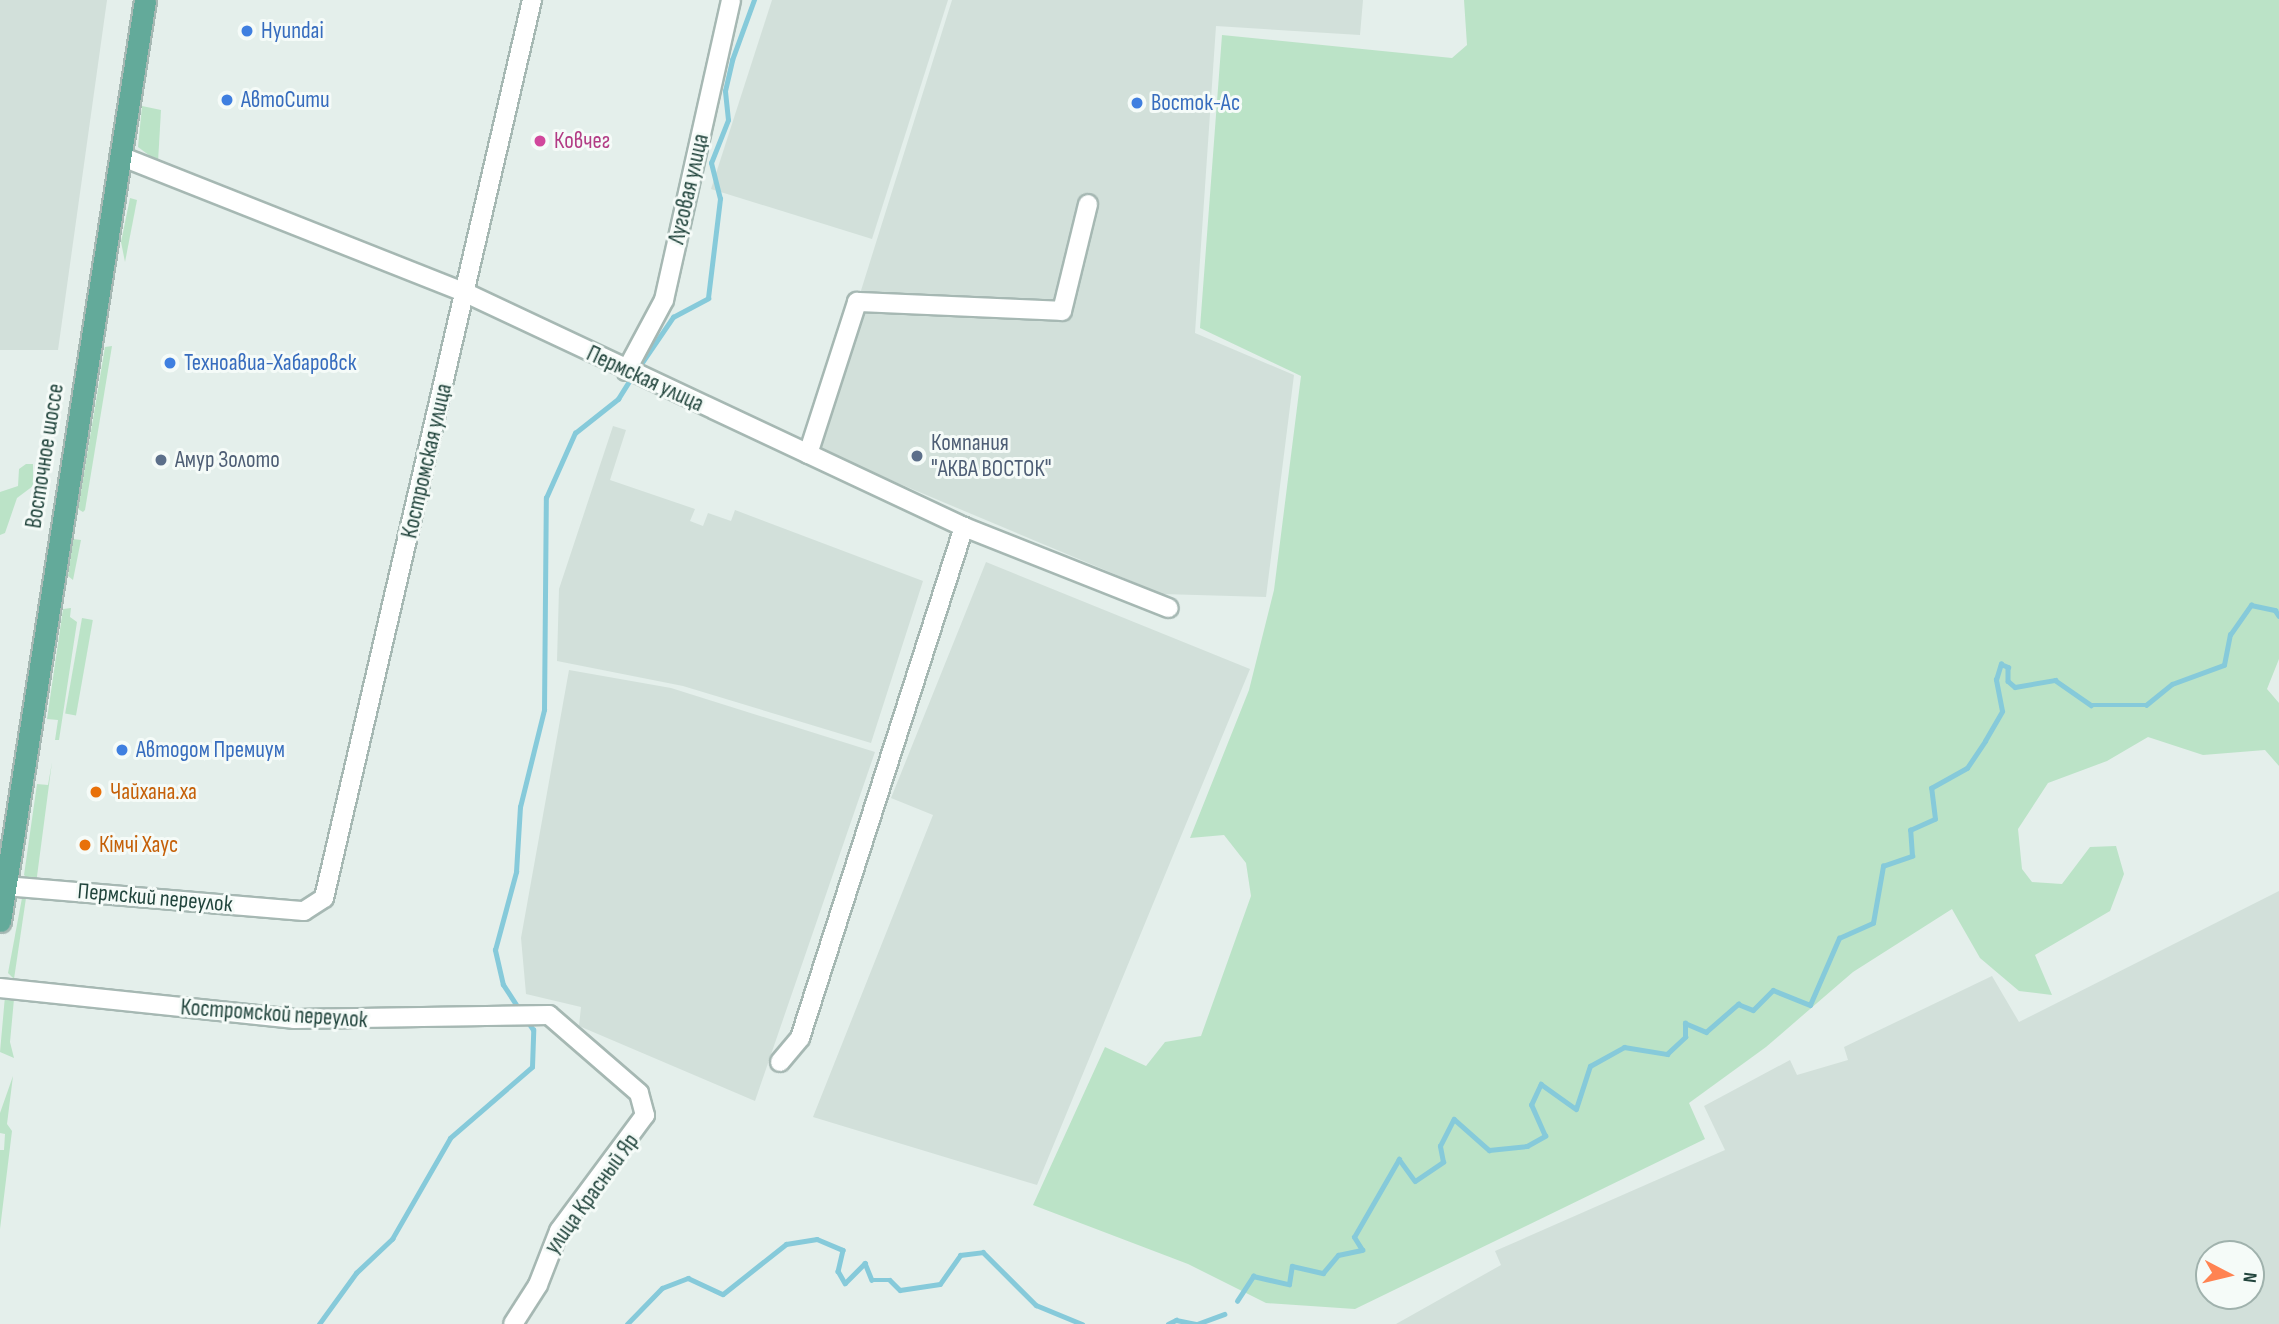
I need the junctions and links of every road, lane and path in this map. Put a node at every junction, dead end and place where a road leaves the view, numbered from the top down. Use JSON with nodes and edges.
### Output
{"nodes":[{"id":1,"x":145,"y":0,"type":"edge"},
{"id":2,"x":532,"y":0,"type":"edge"},
{"id":3,"x":732,"y":0,"type":"edge"},
{"id":4,"x":120,"y":156,"type":"junction"},
{"id":5,"x":1088,"y":204,"type":"dead end"},
{"id":6,"x":466,"y":293,"type":"junction"},
{"id":7,"x":626,"y":371,"type":"junction"},
{"id":8,"x":808,"y":454,"type":"junction"},
{"id":9,"x":964,"y":527,"type":"junction"},
{"id":10,"x":1168,"y":608,"type":"dead end"},
{"id":11,"x":5,"y":886,"type":"junction"},
{"id":12,"x":304,"y":911,"type":"joint"},
{"id":13,"x":0,"y":921,"type":"edge"},
{"id":14,"x":0,"y":988,"type":"edge"},
{"id":15,"x":549,"y":1015,"type":"joint"},
{"id":16,"x":780,"y":1062,"type":"dead end"},
{"id":17,"x":513,"y":1324,"type":"edge"}],
"edges":[{"from":1,"to":4,"type":"main road","name":"Восточное шоссе"},
{"from":2,"to":6,"type":"street","name":"Костромская улица"},
{"from":3,"to":7,"type":"street","name":"Луговая улица"},
{"from":4,"to":6,"type":"street","name":"Пермская улица"},
{"from":4,"to":11,"type":"main road","name":"Восточное шоссе"},
{"from":5,"to":8,"type":"street"},
{"from":6,"to":7,"type":"street","name":"Пермская улица"},
{"from":6,"to":12,"type":"street","name":"Костромская улица"},
{"from":7,"to":8,"type":"street","name":"Пермская улица"},
{"from":8,"to":9,"type":"street","name":"Пермская улица"},
{"from":9,"to":10,"type":"street","name":"Пермская улица"},
{"from":9,"to":16,"type":"street"},
{"from":11,"to":12,"type":"street","name":"Пермский переулок"},
{"from":11,"to":13,"type":"main road","name":"Восточное шоссе"},
{"from":14,"to":15,"type":"street","name":"Костромской переулок"},
{"from":15,"to":17,"type":"street","name":"улица Красный Яр"}]}
